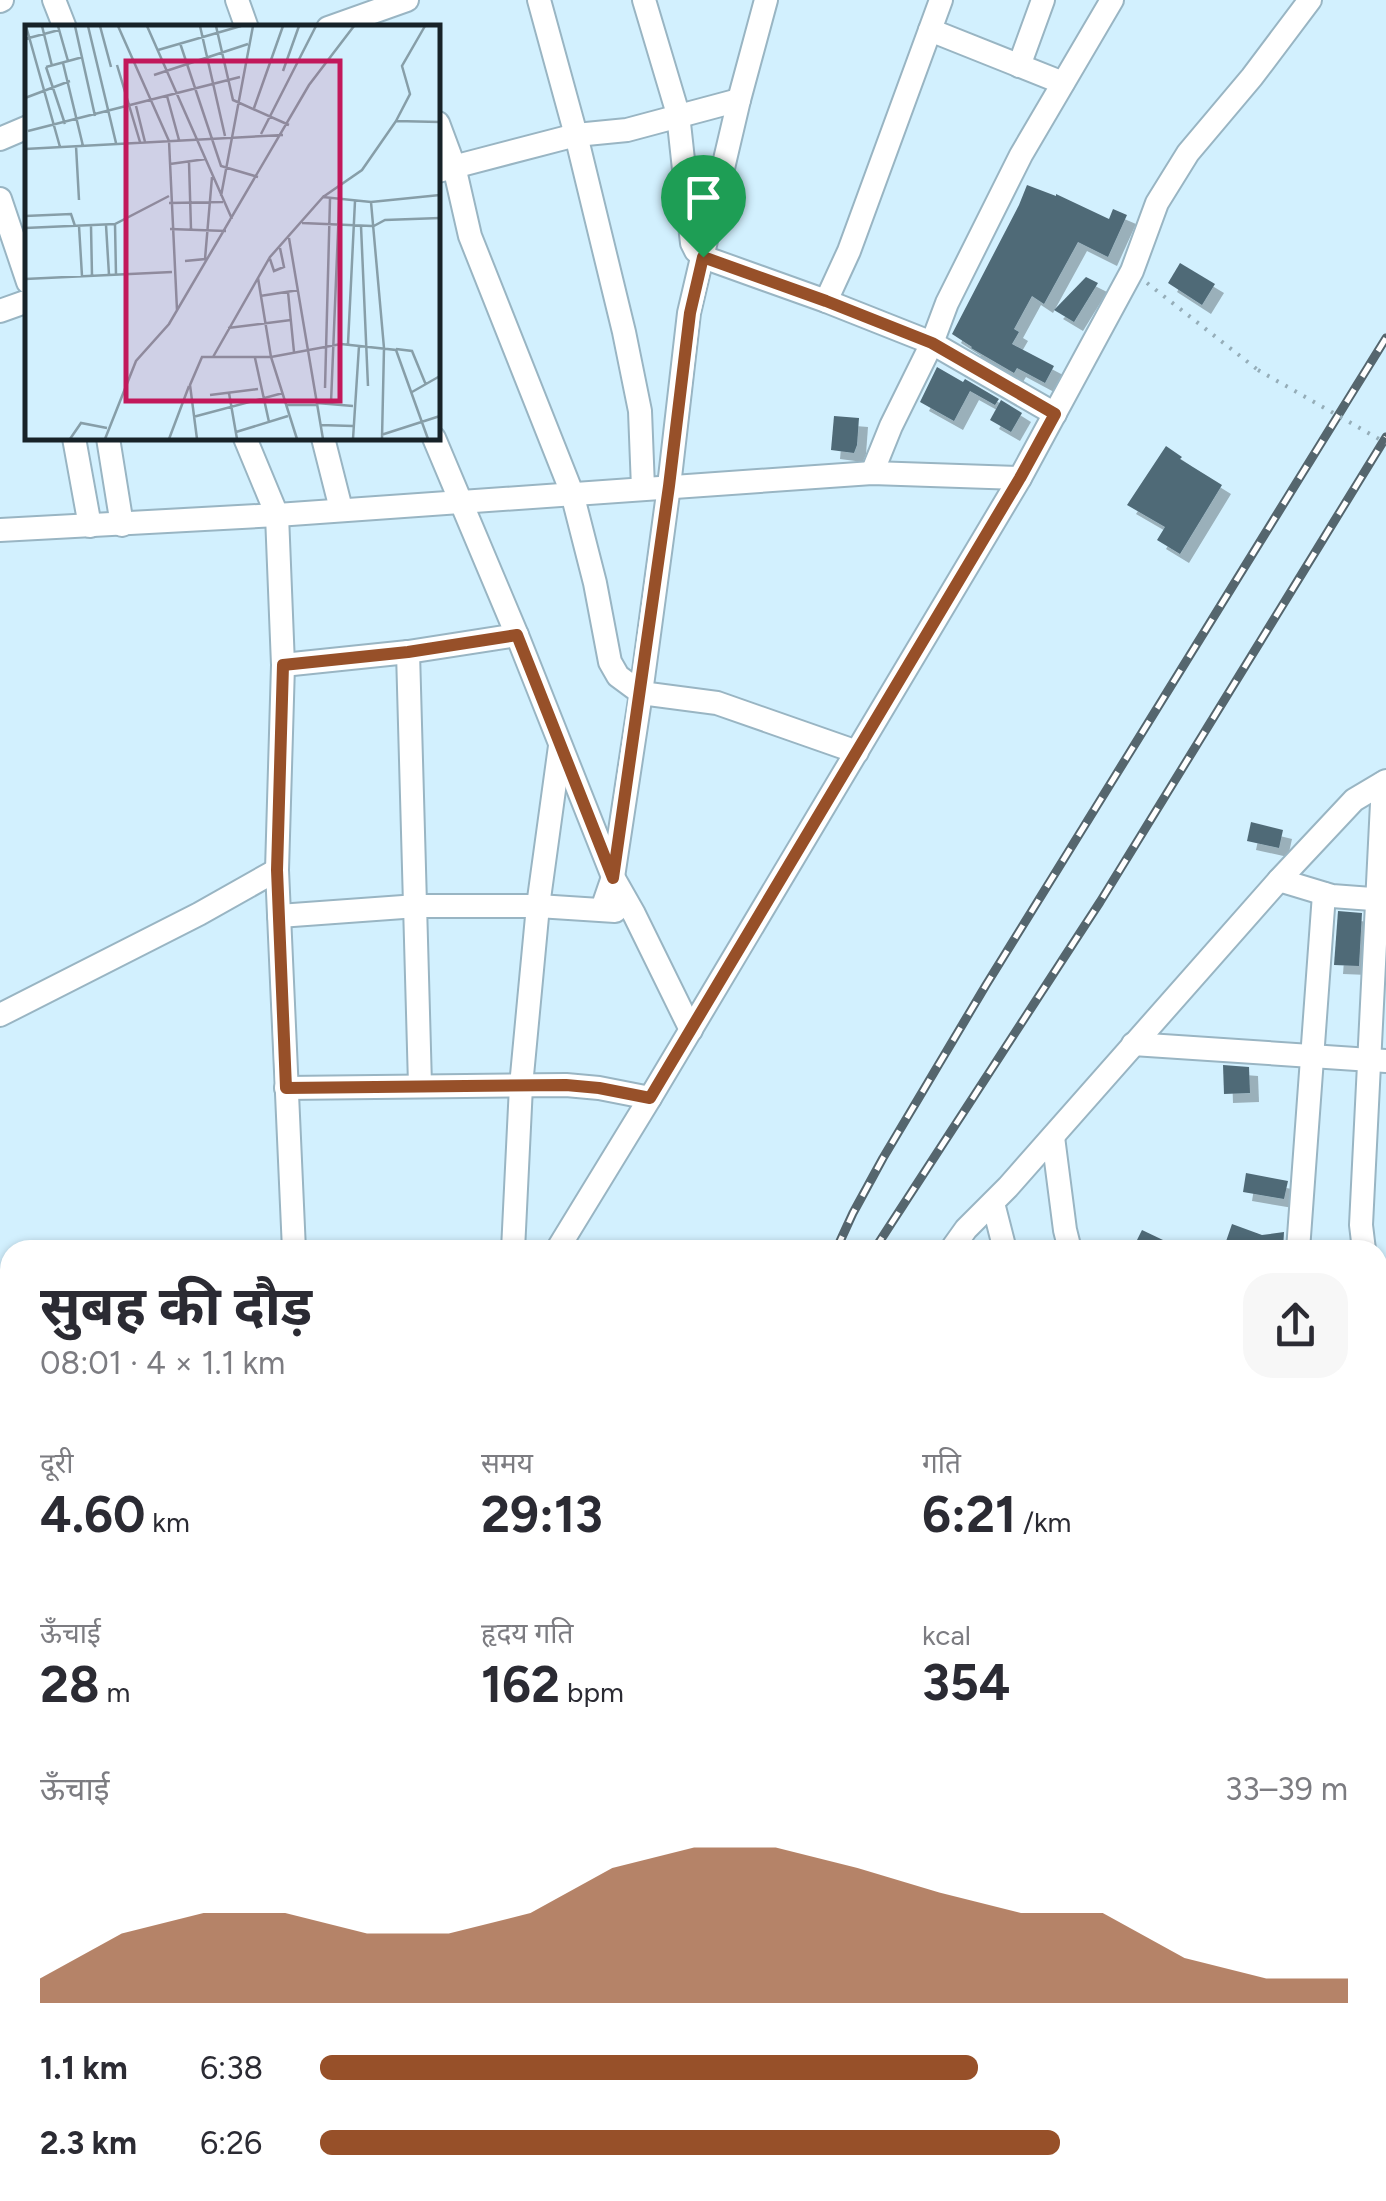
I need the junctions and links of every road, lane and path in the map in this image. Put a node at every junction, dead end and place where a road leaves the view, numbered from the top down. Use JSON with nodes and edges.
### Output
{"nodes":[{"id":1,"x":54,"y":0,"type":"edge"},
{"id":2,"x":237,"y":0,"type":"edge"},
{"id":3,"x":539,"y":0,"type":"edge"},
{"id":4,"x":644,"y":0,"type":"edge"},
{"id":5,"x":766,"y":0,"type":"edge"},
{"id":6,"x":941,"y":0,"type":"edge"},
{"id":7,"x":1043,"y":0,"type":"edge"},
{"id":8,"x":1112,"y":0,"type":"edge"},
{"id":9,"x":1310,"y":0,"type":"edge"},
{"id":10,"x":397,"y":2,"type":"edge"},
{"id":11,"x":64,"y":25,"type":"edge"},
{"id":12,"x":246,"y":25,"type":"edge"},
{"id":13,"x":336,"y":25,"type":"edge"},
{"id":14,"x":930,"y":30,"type":"junction"},
{"id":15,"x":1019,"y":66,"type":"junction"},
{"id":16,"x":1063,"y":83,"type":"junction"},
{"id":17,"x":739,"y":100,"type":"junction"},
{"id":18,"x":678,"y":114,"type":"junction"},
{"id":19,"x":25,"y":128,"type":"edge"},
{"id":20,"x":440,"y":135,"type":"edge"},
{"id":21,"x":576,"y":135,"type":"junction"},
{"id":22,"x":0,"y":139,"type":"edge"},
{"id":23,"x":446,"y":169,"type":"edge"},
{"id":24,"x":0,"y":199,"type":"edge"},
{"id":25,"x":703,"y":257,"type":"junction"},
{"id":26,"x":1132,"y":271,"type":"junction"},
{"id":27,"x":25,"y":273,"type":"edge"},
{"id":28,"x":826,"y":301,"type":"junction"},
{"id":29,"x":25,"y":302,"type":"edge"},
{"id":30,"x":0,"y":311,"type":"edge"},
{"id":31,"x":932,"y":343,"type":"junction"},
{"id":32,"x":1055,"y":414,"type":"junction"},
{"id":33,"x":74,"y":440,"type":"edge"},
{"id":34,"x":108,"y":440,"type":"edge"},
{"id":35,"x":246,"y":440,"type":"edge"},
{"id":36,"x":324,"y":440,"type":"edge"},
{"id":37,"x":435,"y":440,"type":"edge"},
{"id":38,"x":1386,"y":443,"type":"edge"},
{"id":39,"x":872,"y":473,"type":"junction"},
{"id":40,"x":1020,"y":478,"type":"junction"},
{"id":41,"x":669,"y":486,"type":"junction"},
{"id":42,"x":643,"y":488,"type":"junction"},
{"id":43,"x":572,"y":493,"type":"junction"},
{"id":44,"x":460,"y":502,"type":"junction"},
{"id":45,"x":341,"y":509,"type":"junction"},
{"id":46,"x":277,"y":515,"type":"junction"},
{"id":47,"x":122,"y":525,"type":"junction"},
{"id":48,"x":90,"y":526,"type":"junction"},
{"id":49,"x":0,"y":530,"type":"edge"},
{"id":50,"x":517,"y":635,"type":"junction"},
{"id":51,"x":408,"y":652,"type":"junction"},
{"id":52,"x":283,"y":665,"type":"junction"},
{"id":53,"x":641,"y":693,"type":"junction"},
{"id":54,"x":560,"y":742,"type":"junction"},
{"id":55,"x":857,"y":752,"type":"junction"},
{"id":56,"x":1385,"y":782,"type":"edge"},
{"id":57,"x":277,"y":870,"type":"junction"},
{"id":58,"x":613,"y":878,"type":"junction"},
{"id":59,"x":1279,"y":880,"type":"junction"},
{"id":60,"x":1324,"y":894,"type":"junction"},
{"id":61,"x":1382,"y":900,"type":"edge"},
{"id":62,"x":416,"y":906,"type":"junction"},
{"id":63,"x":538,"y":906,"type":"junction"},
{"id":64,"x":602,"y":909,"type":"junction"},
{"id":65,"x":634,"y":914,"type":"junction"},
{"id":66,"x":279,"y":916,"type":"junction"},
{"id":67,"x":0,"y":1015,"type":"edge"},
{"id":68,"x":691,"y":1030,"type":"junction"},
{"id":69,"x":1133,"y":1044,"type":"junction"},
{"id":70,"x":1312,"y":1056,"type":"junction"},
{"id":71,"x":1378,"y":1060,"type":"edge"},
{"id":72,"x":420,"y":1085,"type":"junction"},
{"id":73,"x":521,"y":1086,"type":"junction"},
{"id":74,"x":286,"y":1088,"type":"junction"},
{"id":75,"x":650,"y":1098,"type":"junction"},
{"id":76,"x":1053,"y":1137,"type":"junction"},
{"id":77,"x":993,"y":1203,"type":"junction"},
{"id":78,"x":294,"y":1240,"type":"edge"},
{"id":79,"x":513,"y":1240,"type":"edge"},
{"id":80,"x":563,"y":1240,"type":"edge"},
{"id":81,"x":958,"y":1240,"type":"edge"},
{"id":82,"x":1003,"y":1240,"type":"edge"},
{"id":83,"x":1068,"y":1240,"type":"edge"},
{"id":84,"x":1299,"y":1240,"type":"edge"},
{"id":85,"x":1363,"y":1240,"type":"edge"}],
"edges":[{"from":1,"to":11,"type":"street"},
{"from":2,"to":12,"type":"street"},
{"from":3,"to":21,"type":"street"},
{"from":4,"to":18,"type":"street"},
{"from":5,"to":17,"type":"street"},
{"from":6,"to":14,"type":"street"},
{"from":7,"to":15,"type":"street"},
{"from":8,"to":16,"type":"street"},
{"from":9,"to":26,"type":"street"},
{"from":10,"to":13,"type":"street"},
{"from":14,"to":15,"type":"street"},
{"from":14,"to":28,"type":"street"},
{"from":15,"to":16,"type":"street"},
{"from":16,"to":31,"type":"street"},
{"from":17,"to":18,"type":"street"},
{"from":17,"to":25,"type":"street"},
{"from":18,"to":21,"type":"street"},
{"from":18,"to":25,"type":"street"},
{"from":19,"to":22,"type":"street"},
{"from":20,"to":23,"type":"street"},
{"from":21,"to":23,"type":"street"},
{"from":21,"to":42,"type":"street"},
{"from":23,"to":43,"type":"street"},
{"from":24,"to":27,"type":"street"},
{"from":25,"to":28,"type":"street"},
{"from":25,"to":41,"type":"street"},
{"from":26,"to":32,"type":"street"},
{"from":26,"to":38,"type":"path","bridge":true},
{"from":28,"to":31,"type":"street"},
{"from":29,"to":30,"type":"street"},
{"from":31,"to":32,"type":"street"},
{"from":31,"to":39,"type":"street"},
{"from":32,"to":40,"type":"street"},
{"from":33,"to":48,"type":"street"},
{"from":34,"to":47,"type":"street"},
{"from":35,"to":46,"type":"street"},
{"from":36,"to":45,"type":"street"},
{"from":37,"to":44,"type":"street"},
{"from":39,"to":40,"type":"street"},
{"from":39,"to":41,"type":"street"},
{"from":40,"to":55,"type":"street"},
{"from":41,"to":42,"type":"street"},
{"from":41,"to":53,"type":"street"},
{"from":42,"to":43,"type":"street"},
{"from":43,"to":44,"type":"street"},
{"from":43,"to":53,"type":"street"},
{"from":44,"to":45,"type":"street"},
{"from":44,"to":50,"type":"street"},
{"from":45,"to":46,"type":"street"},
{"from":46,"to":47,"type":"street"},
{"from":46,"to":52,"type":"street"},
{"from":47,"to":48,"type":"street"},
{"from":48,"to":49,"type":"street"},
{"from":50,"to":51,"type":"street"},
{"from":50,"to":54,"type":"street"},
{"from":51,"to":52,"type":"street"},
{"from":51,"to":62,"type":"street"},
{"from":52,"to":57,"type":"street"},
{"from":53,"to":55,"type":"street"},
{"from":53,"to":58,"type":"street"},
{"from":54,"to":58,"type":"street"},
{"from":54,"to":63,"type":"street"},
{"from":55,"to":68,"type":"street"},
{"from":56,"to":59,"type":"street"},
{"from":56,"to":61,"type":"street"},
{"from":57,"to":66,"type":"street"},
{"from":57,"to":67,"type":"street"},
{"from":58,"to":64,"type":"street"},
{"from":58,"to":65,"type":"street"},
{"from":59,"to":60,"type":"street"},
{"from":59,"to":69,"type":"street"},
{"from":60,"to":61,"type":"street"},
{"from":60,"to":70,"type":"street"},
{"from":61,"to":71,"type":"street"},
{"from":62,"to":63,"type":"street"},
{"from":62,"to":66,"type":"street"},
{"from":62,"to":72,"type":"street"},
{"from":63,"to":64,"type":"street"},
{"from":63,"to":73,"type":"street"},
{"from":64,"to":65,"type":"street"},
{"from":65,"to":68,"type":"street"},
{"from":66,"to":74,"type":"street"},
{"from":68,"to":75,"type":"street"},
{"from":69,"to":70,"type":"street"},
{"from":69,"to":76,"type":"street"},
{"from":70,"to":71,"type":"street"},
{"from":70,"to":84,"type":"street"},
{"from":71,"to":85,"type":"street"},
{"from":72,"to":73,"type":"street"},
{"from":72,"to":74,"type":"street"},
{"from":73,"to":75,"type":"street"},
{"from":73,"to":79,"type":"street"},
{"from":74,"to":78,"type":"street"},
{"from":75,"to":80,"type":"street"},
{"from":76,"to":77,"type":"street"},
{"from":76,"to":83,"type":"street"},
{"from":77,"to":81,"type":"street"},
{"from":77,"to":82,"type":"street"}]}
